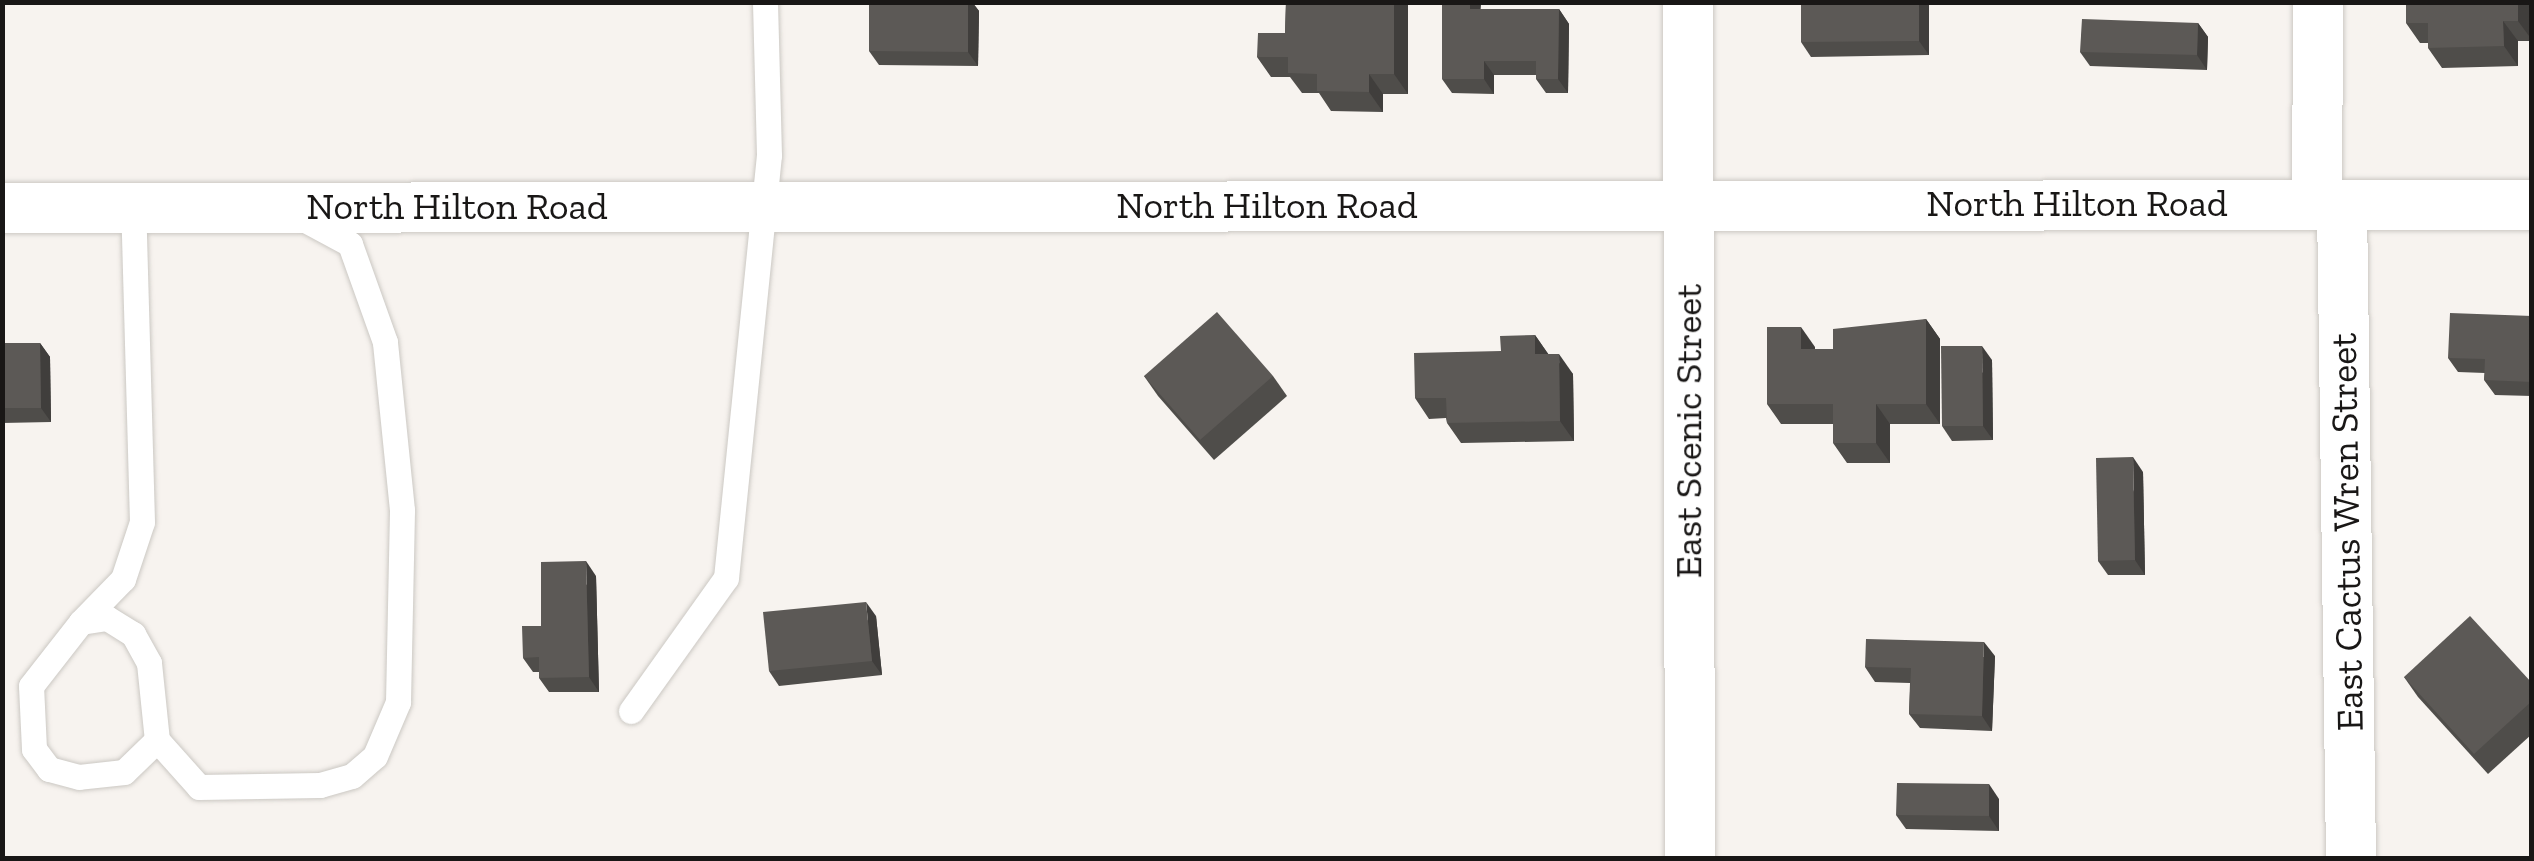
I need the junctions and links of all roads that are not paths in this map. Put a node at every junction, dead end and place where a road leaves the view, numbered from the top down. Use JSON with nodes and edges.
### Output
{"nodes":[{"id":1,"x":765,"y":2,"type":"edge"},
{"id":2,"x":1688,"y":2,"type":"edge"},
{"id":3,"x":2318,"y":2,"type":"edge"},
{"id":4,"x":1688,"y":205,"type":"junction"},
{"id":5,"x":2330,"y":205,"type":"junction"},
{"id":6,"x":2532,"y":205,"type":"edge"},
{"id":7,"x":760,"y":206,"type":"junction"},
{"id":8,"x":2,"y":208,"type":"edge"},
{"id":9,"x":134,"y":208,"type":"junction"},
{"id":10,"x":282,"y":208,"type":"junction"},
{"id":11,"x":81,"y":622,"type":"junction"},
{"id":12,"x":631,"y":711,"type":"dead end"},
{"id":13,"x":157,"y":740,"type":"junction"},
{"id":14,"x":1690,"y":858,"type":"edge"},
{"id":15,"x":2351,"y":858,"type":"edge"}],
"edges":[{"from":1,"to":7,"type":"lane"},
{"from":2,"to":4,"type":"street","name":"East Scenic Street"},
{"from":3,"to":5,"type":"street","name":"East Cactus Wren Street"},
{"from":4,"to":5,"type":"street","name":"North Hilton Road"},
{"from":4,"to":7,"type":"street","name":"North Hilton Road"},
{"from":4,"to":14,"type":"street","name":"East Scenic Street"},
{"from":5,"to":6,"type":"street","name":"North Hilton Road"},
{"from":5,"to":15,"type":"street","name":"East Cactus Wren Street"},
{"from":7,"to":10,"type":"street","name":"North Hilton Road"},
{"from":7,"to":12,"type":"lane"},
{"from":8,"to":9,"type":"street","name":"North Hilton Road"},
{"from":9,"to":10,"type":"street","name":"North Hilton Road"},
{"from":9,"to":11,"type":"lane"},
{"from":10,"to":13,"type":"lane"},
{"from":11,"to":13,"type":"lane"},
{"from":11,"to":13,"type":"lane"}]}
